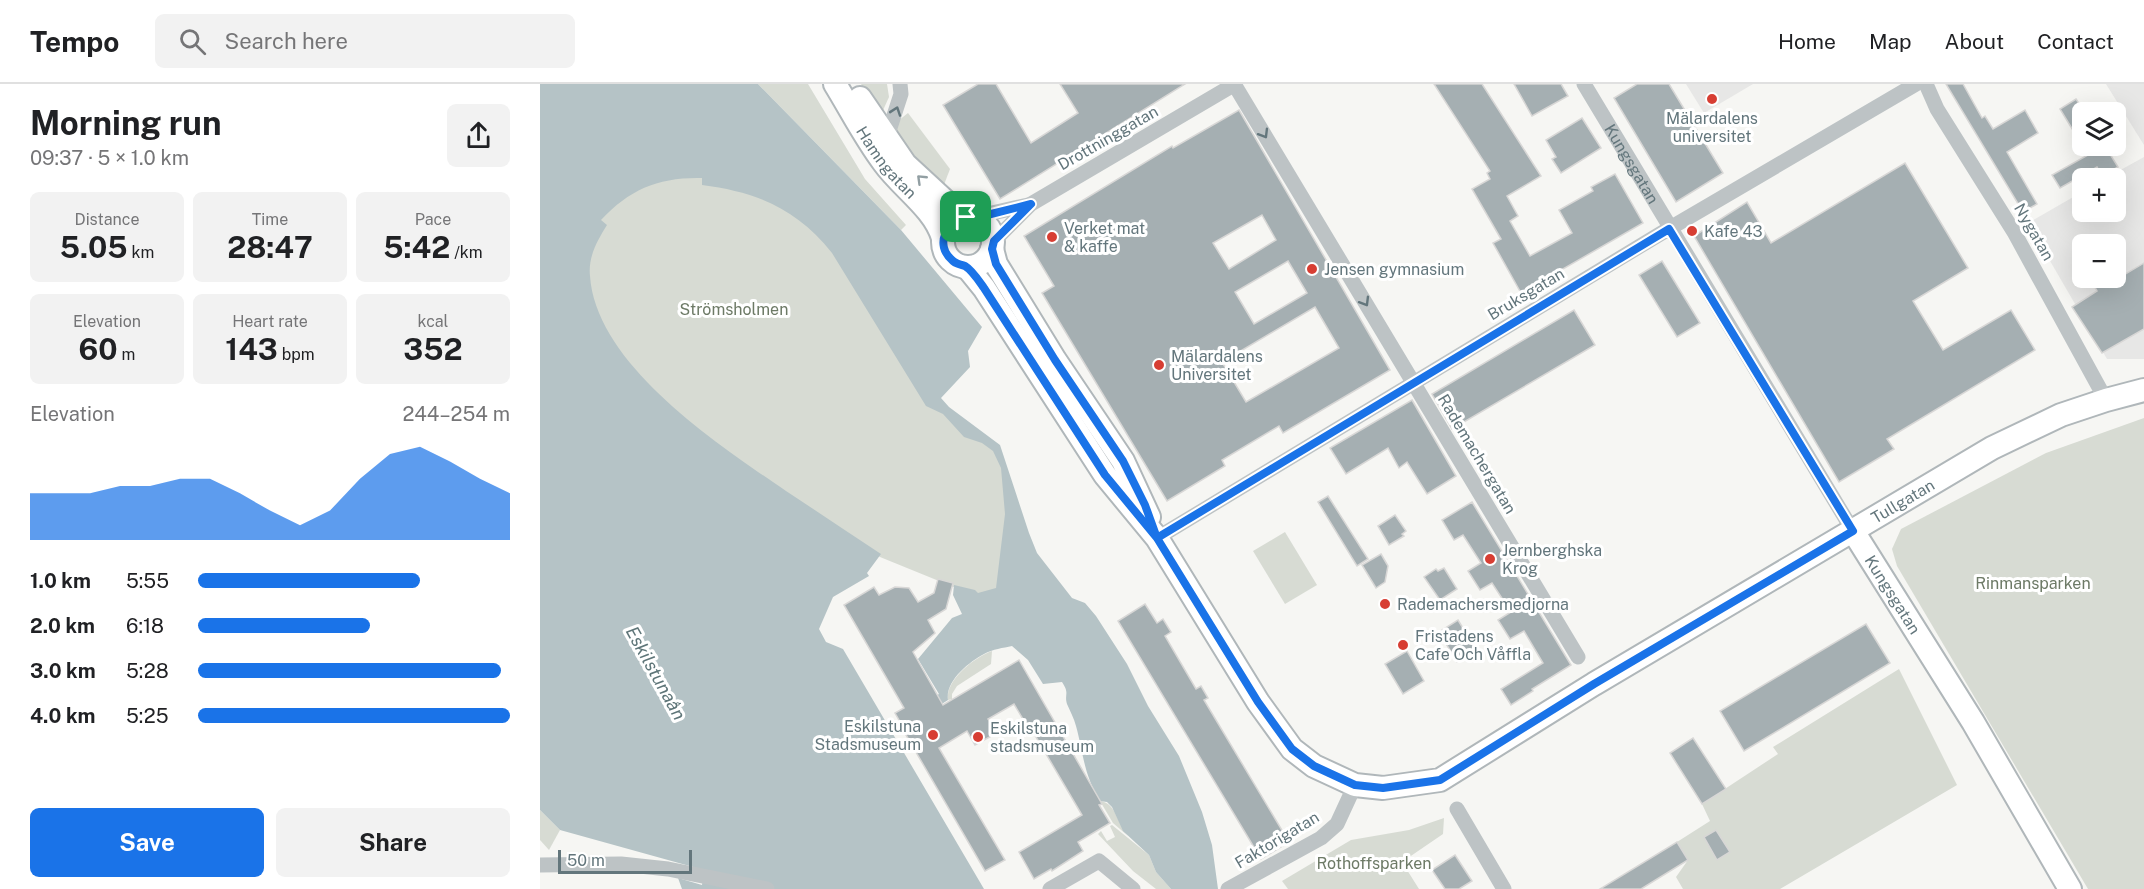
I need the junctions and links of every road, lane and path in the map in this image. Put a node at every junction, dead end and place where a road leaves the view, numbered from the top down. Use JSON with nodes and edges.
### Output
{"nodes":[{"id":1,"x":835,"y":84,"type":"edge"},
{"id":2,"x":852,"y":84,"type":"edge"},
{"id":3,"x":900,"y":84,"type":"edge"},
{"id":4,"x":1234,"y":84,"type":"edge"},
{"id":5,"x":1584,"y":84,"type":"edge"},
{"id":6,"x":1916,"y":84,"type":"edge"},
{"id":7,"x":1926,"y":84,"type":"edge"},
{"id":8,"x":886,"y":137,"type":"junction"},
{"id":9,"x":1031,"y":204,"type":"junction"},
{"id":10,"x":970,"y":217,"type":"junction"},
{"id":11,"x":1669,"y":229,"type":"junction"},
{"id":12,"x":944,"y":238,"type":"junction"},
{"id":13,"x":993,"y":245,"type":"junction"},
{"id":14,"x":967,"y":267,"type":"junction"},
{"id":15,"x":1046,"y":365,"type":"junction"},
{"id":16,"x":1413,"y":383,"type":"junction"},
{"id":17,"x":2144,"y":390,"type":"edge"},
{"id":18,"x":2106,"y":400,"type":"junction"},
{"id":19,"x":1853,"y":531,"type":"junction"},
{"id":20,"x":1157,"y":538,"type":"junction"},
{"id":21,"x":1578,"y":657,"type":"dead end"},
{"id":22,"x":1355,"y":785,"type":"junction"},
{"id":23,"x":1457,"y":809,"type":"dead end"},
{"id":24,"x":540,"y":863,"type":"edge"},
{"id":25,"x":766,"y":889,"type":"edge"},
{"id":26,"x":1050,"y":889,"type":"edge"},
{"id":27,"x":1133,"y":889,"type":"edge"},
{"id":28,"x":1228,"y":889,"type":"edge"},
{"id":29,"x":1504,"y":889,"type":"edge"},
{"id":30,"x":2070,"y":889,"type":"edge"}],
"edges":[{"from":1,"to":12,"type":"street","name":"Hamngatan"},
{"from":2,"to":8,"type":"street","name":"Hamngatan"},
{"from":8,"to":3,"type":"street","one_way":true},
{"from":4,"to":9,"type":"street","name":"Drottninggatan"},
{"from":4,"to":16,"type":"street","name":"Rademachergatan","one_way":true},
{"from":5,"to":11,"type":"street","name":"Kungsgatan"},
{"from":6,"to":11,"type":"street","name":"Bruksgatan"},
{"from":7,"to":18,"type":"street","name":"Nygatan"},
{"from":10,"to":8,"type":"street","name":"Hamngatan","one_way":true},
{"from":9,"to":10,"type":"street","name":"Drottninggatan"},
{"from":9,"to":13,"type":"street","name":"Drottninggatan"},
{"from":10,"to":12,"type":"street"},
{"from":10,"to":13,"type":"street"},
{"from":11,"to":16,"type":"street","name":"Bruksgatan"},
{"from":11,"to":19,"type":"street","name":"Kungsgatan"},
{"from":12,"to":14,"type":"street"},
{"from":13,"to":14,"type":"street"},
{"from":13,"to":15,"type":"street"},
{"from":14,"to":15,"type":"street"},
{"from":15,"to":20,"type":"street"},
{"from":16,"to":20,"type":"street","name":"Bruksgatan"},
{"from":16,"to":21,"type":"street","name":"Rademachergatan"},
{"from":17,"to":18,"type":"street","name":"Tullgatan"},
{"from":18,"to":19,"type":"street","name":"Tullgatan"},
{"from":19,"to":22,"type":"street","name":"Tullgatan"},
{"from":19,"to":30,"type":"street","name":"Kungsgatan"},
{"from":20,"to":22,"type":"street"},
{"from":22,"to":28,"type":"street","name":"Faktorigatan"},
{"from":23,"to":29,"type":"street"},
{"from":24,"to":25,"type":"street"},
{"from":26,"to":27,"type":"street"}]}
